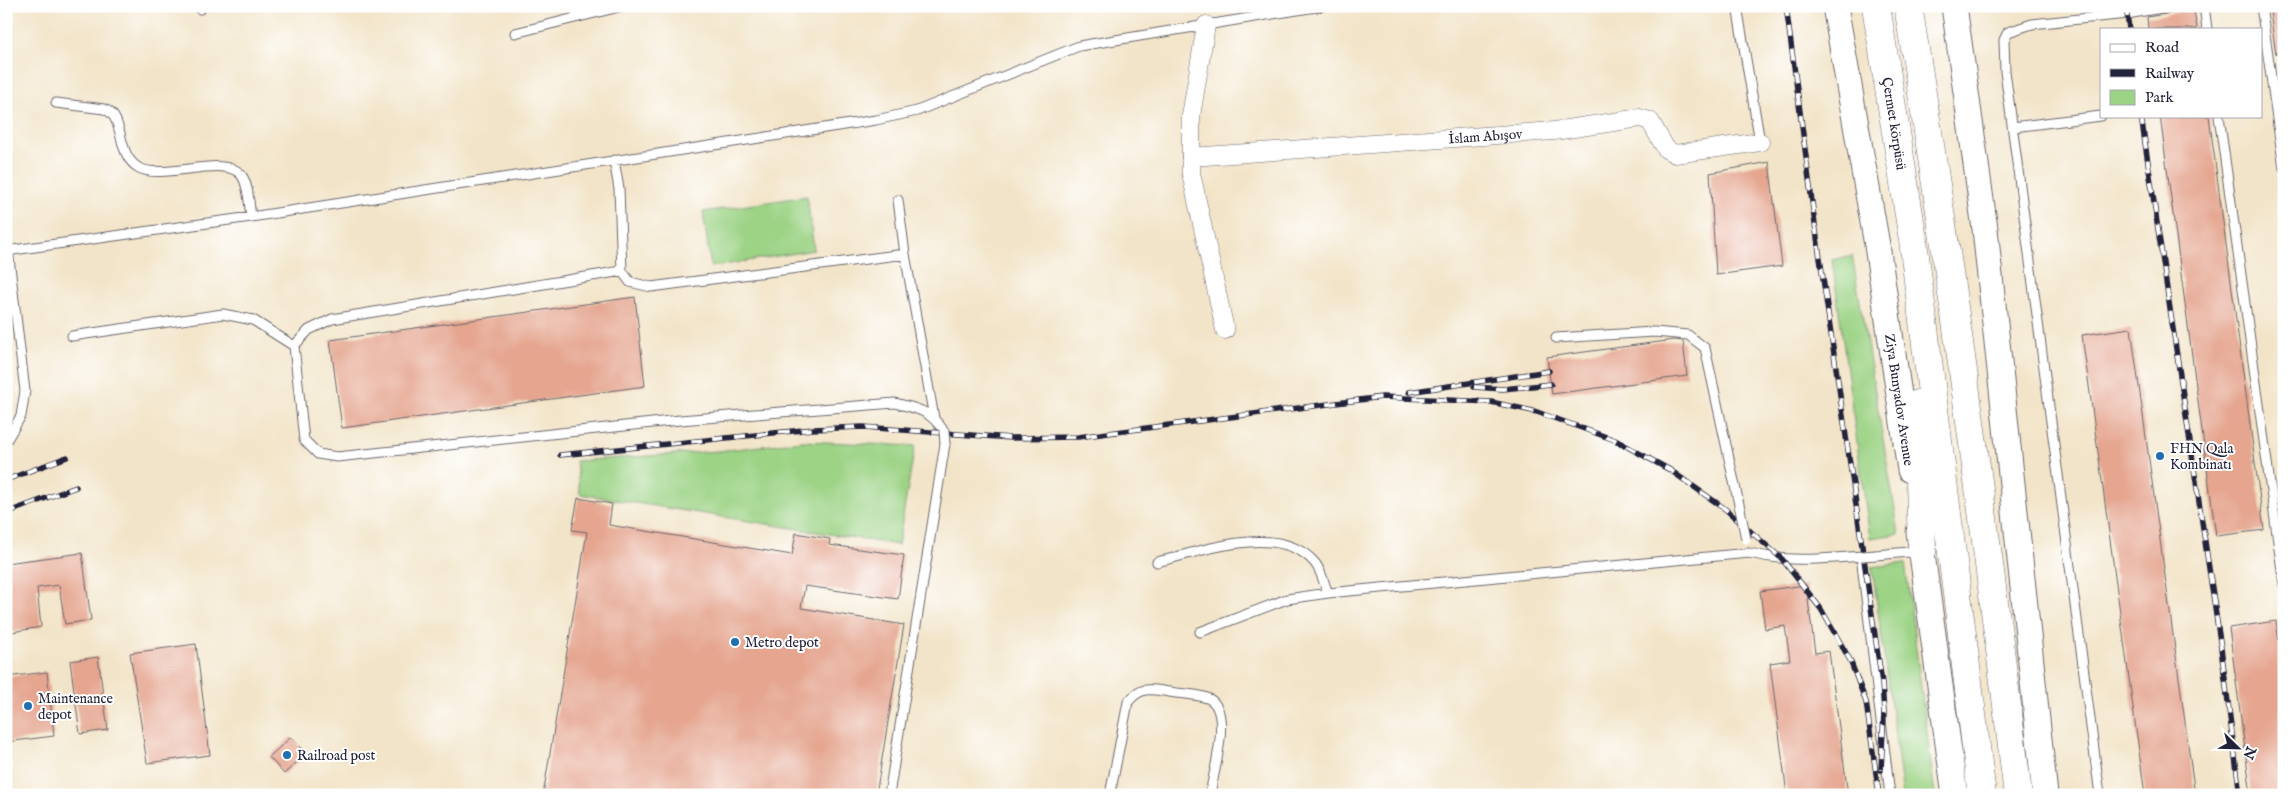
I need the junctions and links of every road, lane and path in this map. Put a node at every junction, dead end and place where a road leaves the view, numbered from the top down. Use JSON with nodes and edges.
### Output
{"nodes":[{"id":1,"x":623,"y":6,"type":"edge"},
{"id":2,"x":1322,"y":6,"type":"edge"},
{"id":3,"x":1737,"y":6,"type":"edge"},
{"id":4,"x":1835,"y":6,"type":"edge"},
{"id":5,"x":1876,"y":6,"type":"edge"},
{"id":6,"x":1908,"y":6,"type":"edge"},
{"id":7,"x":1954,"y":6,"type":"edge"},
{"id":8,"x":2172,"y":6,"type":"edge"},
{"id":9,"x":2204,"y":6,"type":"edge"},
{"id":10,"x":2261,"y":6,"type":"edge"},
{"id":11,"x":1206,"y":25,"type":"junction"},
{"id":12,"x":2207,"y":28,"type":"edge"},
{"id":13,"x":515,"y":33,"type":"dead end"},
{"id":14,"x":56,"y":103,"type":"dead end"},
{"id":15,"x":2100,"y":116,"type":"edge"},
{"id":16,"x":2219,"y":118,"type":"edge"},
{"id":17,"x":2013,"y":127,"type":"junction"},
{"id":18,"x":1760,"y":142,"type":"joint"},
{"id":19,"x":1191,"y":157,"type":"junction"},
{"id":20,"x":614,"y":160,"type":"junction"},
{"id":21,"x":2284,"y":168,"type":"edge"},
{"id":22,"x":898,"y":200,"type":"dead end"},
{"id":23,"x":251,"y":217,"type":"junction"},
{"id":24,"x":1914,"y":240,"type":"junction"},
{"id":25,"x":7,"y":251,"type":"edge"},
{"id":26,"x":905,"y":254,"type":"junction"},
{"id":27,"x":622,"y":271,"type":"junction"},
{"id":28,"x":1225,"y":330,"type":"dead end"},
{"id":29,"x":72,"y":336,"type":"dead end"},
{"id":30,"x":1556,"y":338,"type":"dead end"},
{"id":31,"x":294,"y":346,"type":"junction"},
{"id":32,"x":934,"y":418,"type":"junction"},
{"id":33,"x":6,"y":441,"type":"edge"},
{"id":34,"x":1988,"y":543,"type":"junction"},
{"id":35,"x":1922,"y":551,"type":"junction"},
{"id":36,"x":1749,"y":553,"type":"junction"},
{"id":37,"x":1862,"y":556,"type":"junction"},
{"id":38,"x":1158,"y":562,"type":"dead end"},
{"id":39,"x":2283,"y":573,"type":"edge"},
{"id":40,"x":2284,"y":585,"type":"edge"},
{"id":41,"x":1328,"y":593,"type":"junction"},
{"id":42,"x":1200,"y":632,"type":"dead end"},
{"id":43,"x":889,"y":795,"type":"edge"},
{"id":44,"x":1110,"y":795,"type":"edge"},
{"id":45,"x":1210,"y":795,"type":"edge"},
{"id":46,"x":1890,"y":795,"type":"edge"},
{"id":47,"x":1955,"y":795,"type":"edge"},
{"id":48,"x":1978,"y":795,"type":"edge"},
{"id":49,"x":1982,"y":795,"type":"edge"},
{"id":50,"x":2018,"y":795,"type":"edge"},
{"id":51,"x":2044,"y":795,"type":"edge"},
{"id":52,"x":2100,"y":795,"type":"edge"}],
"edges":[{"from":1,"to":13,"type":"lane"},
{"from":2,"to":11,"type":"lane"},
{"from":3,"to":18,"type":"lane"},
{"from":4,"to":35,"type":"main road","name":"Ziya Bunyadov Avenue"},
{"from":5,"to":24,"type":"main road","name":"Çermet körpüsü"},
{"from":6,"to":34,"type":"main road"},
{"from":7,"to":51,"type":"main road"},
{"from":8,"to":17,"type":"lane"},
{"from":9,"to":12,"type":"lane"},
{"from":10,"to":21,"type":"lane"},
{"from":11,"to":19,"type":"street"},
{"from":11,"to":20,"type":"lane"},
{"from":14,"to":23,"type":"lane"},
{"from":15,"to":17,"type":"lane"},
{"from":16,"to":39,"type":"lane"},
{"from":17,"to":52,"type":"lane"},
{"from":18,"to":19,"type":"street","name":"İslam Abışov"},
{"from":19,"to":28,"type":"street"},
{"from":20,"to":23,"type":"lane"},
{"from":20,"to":27,"type":"lane"},
{"from":22,"to":26,"type":"lane"},
{"from":23,"to":25,"type":"lane"},
{"from":24,"to":35,"type":"main road"},
{"from":24,"to":49,"type":"main road"},
{"from":25,"to":33,"type":"lane"},
{"from":26,"to":27,"type":"lane"},
{"from":26,"to":32,"type":"lane"},
{"from":27,"to":31,"type":"lane"},
{"from":29,"to":31,"type":"lane"},
{"from":30,"to":36,"type":"lane","bridge":true},
{"from":31,"to":32,"type":"lane"},
{"from":32,"to":43,"type":"lane","bridge":true},
{"from":34,"to":50,"type":"main road"},
{"from":34,"to":51,"type":"main road"},
{"from":35,"to":37,"type":"lane","bridge":true},
{"from":35,"to":47,"type":"main road","name":"Ziya Bunyadov Avenue"},
{"from":35,"to":48,"type":"main road"},
{"from":36,"to":37,"type":"lane"},
{"from":36,"to":41,"type":"lane"},
{"from":37,"to":46,"type":"lane"},
{"from":38,"to":41,"type":"lane"},
{"from":39,"to":40,"type":"lane"},
{"from":41,"to":42,"type":"lane"},
{"from":44,"to":45,"type":"lane"}]}
